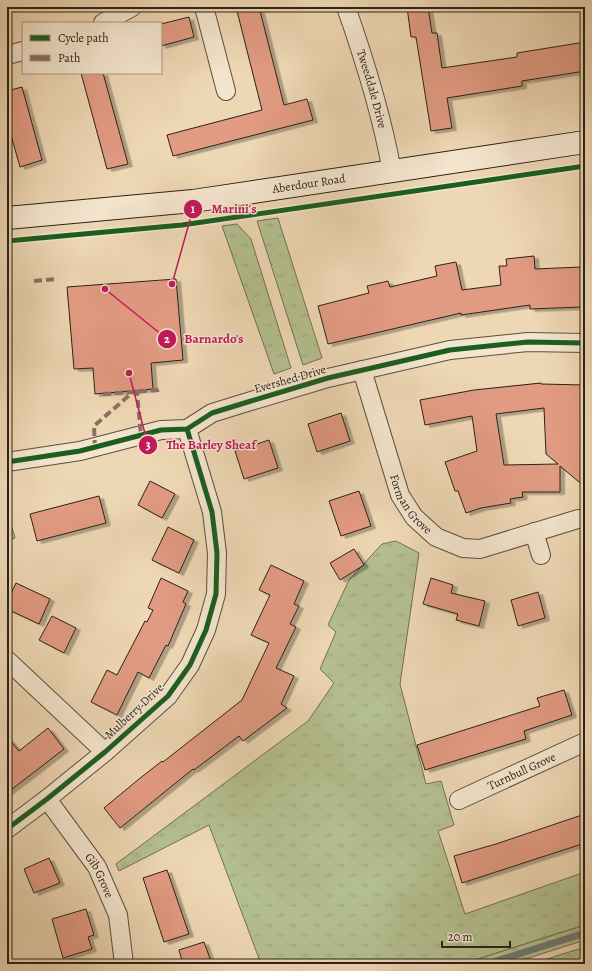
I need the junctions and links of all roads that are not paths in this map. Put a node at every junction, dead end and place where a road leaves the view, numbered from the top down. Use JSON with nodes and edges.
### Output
{"nodes":[{"id":1,"x":132,"y":7,"type":"edge"},
{"id":2,"x":204,"y":7,"type":"edge"},
{"id":3,"x":346,"y":7,"type":"edge"},
{"id":4,"x":105,"y":22,"type":"edge"},
{"id":5,"x":22,"y":52,"type":"edge"},
{"id":6,"x":7,"y":55,"type":"edge"},
{"id":7,"x":226,"y":91,"type":"dead end"},
{"id":8,"x":585,"y":142,"type":"edge"},
{"id":9,"x":392,"y":172,"type":"junction"},
{"id":10,"x":7,"y":218,"type":"edge"},
{"id":11,"x":585,"y":343,"type":"edge"},
{"id":12,"x":362,"y":370,"type":"junction"},
{"id":13,"x":187,"y":429,"type":"junction"},
{"id":14,"x":7,"y":462,"type":"edge"},
{"id":15,"x":578,"y":519,"type":"dead end"},
{"id":16,"x":534,"y":532,"type":"junction"},
{"id":17,"x":541,"y":556,"type":"dead end"},
{"id":18,"x":7,"y":660,"type":"edge"},
{"id":19,"x":585,"y":742,"type":"edge"},
{"id":20,"x":105,"y":752,"type":"junction"},
{"id":21,"x":47,"y":799,"type":"junction"},
{"id":22,"x":459,"y":800,"type":"dead end"},
{"id":23,"x":7,"y":829,"type":"edge"},
{"id":24,"x":124,"y":964,"type":"edge"}],
"edges":[{"from":1,"to":4,"type":"street"},
{"from":2,"to":7,"type":"street"},
{"from":3,"to":9,"type":"street","name":"Tweeddale Drive"},
{"from":5,"to":6,"type":"street"},
{"from":8,"to":9,"type":"main road","name":"Aberdour Road"},
{"from":9,"to":10,"type":"main road","name":"Aberdour Road"},
{"from":11,"to":12,"type":"street","name":"Evershed Drive"},
{"from":12,"to":13,"type":"street","name":"Evershed Drive"},
{"from":12,"to":16,"type":"street","name":"Forman Grove"},
{"from":13,"to":14,"type":"street","name":"Evershed Drive"},
{"from":13,"to":20,"type":"street","name":"Mulberry Drive"},
{"from":15,"to":16,"type":"street","name":"Forman Grove"},
{"from":16,"to":17,"type":"street"},
{"from":18,"to":20,"type":"street"},
{"from":19,"to":22,"type":"street","name":"Turnbull Grove"},
{"from":20,"to":21,"type":"street","name":"Mulberry Drive"},
{"from":21,"to":23,"type":"street","name":"Mulberry Drive"},
{"from":21,"to":24,"type":"street","name":"Gib Grove"}]}
